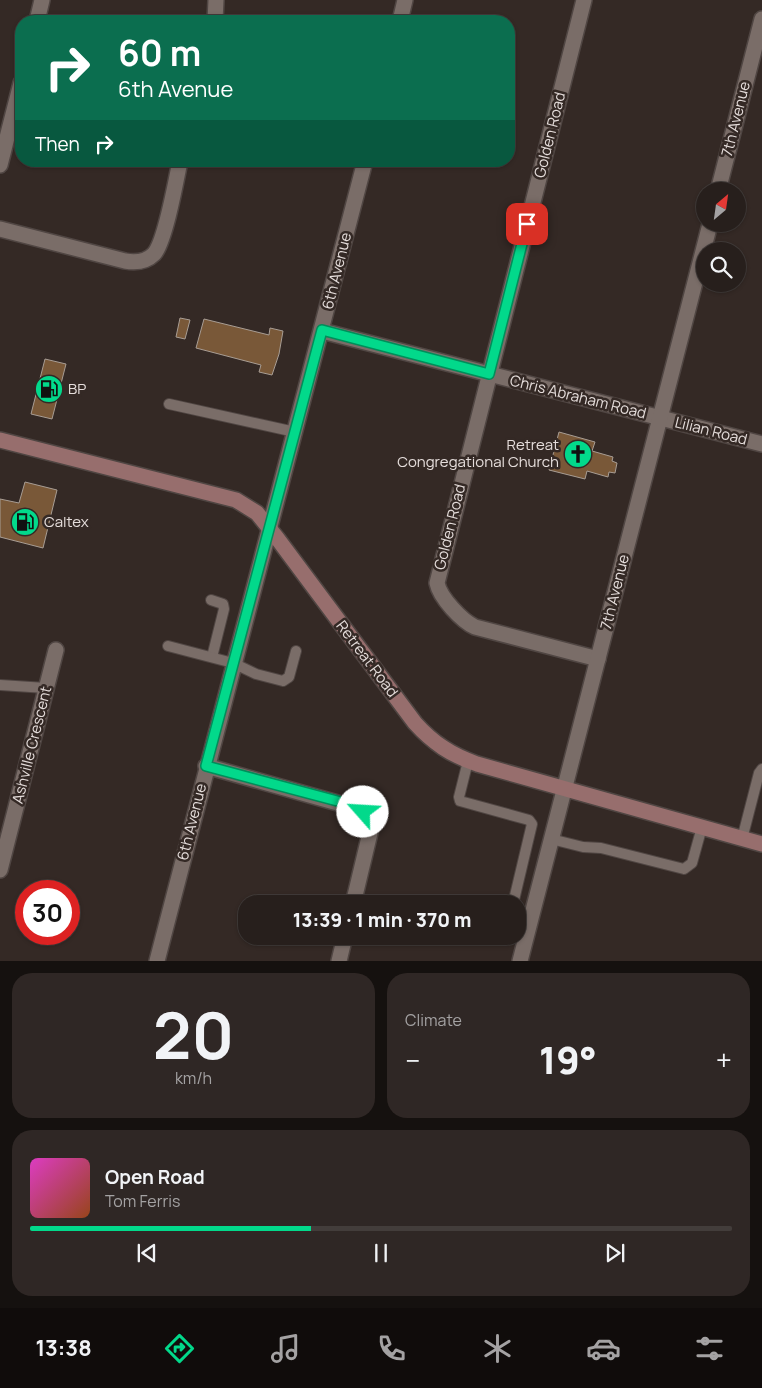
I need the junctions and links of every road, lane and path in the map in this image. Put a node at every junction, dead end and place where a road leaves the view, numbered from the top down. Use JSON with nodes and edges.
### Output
{"nodes":[{"id":1,"x":42,"y":0,"type":"edge"},
{"id":2,"x":216,"y":0,"type":"edge"},
{"id":3,"x":405,"y":0,"type":"edge"},
{"id":4,"x":584,"y":0,"type":"edge"},
{"id":5,"x":38,"y":15,"type":"edge"},
{"id":6,"x":216,"y":15,"type":"edge"},
{"id":7,"x":401,"y":15,"type":"edge"},
{"id":8,"x":762,"y":18,"type":"edge"},
{"id":9,"x":15,"y":106,"type":"edge"},
{"id":10,"x":0,"y":166,"type":"edge"},
{"id":11,"x":178,"y":167,"type":"edge"},
{"id":12,"x":363,"y":167,"type":"edge"},
{"id":13,"x":720,"y":182,"type":"edge"},
{"id":14,"x":0,"y":229,"type":"edge"},
{"id":15,"x":708,"y":232,"type":"edge"},
{"id":16,"x":322,"y":330,"type":"junction"},
{"id":17,"x":489,"y":374,"type":"junction"},
{"id":18,"x":169,"y":404,"type":"dead end"},
{"id":19,"x":660,"y":418,"type":"junction"},
{"id":20,"x":295,"y":432,"type":"junction"},
{"id":21,"x":0,"y":440,"type":"edge"},
{"id":22,"x":762,"y":444,"type":"edge"},
{"id":23,"x":268,"y":528,"type":"junction"},
{"id":24,"x":211,"y":600,"type":"dead end"},
{"id":25,"x":168,"y":646,"type":"dead end"},
{"id":26,"x":56,"y":650,"type":"dead end"},
{"id":27,"x":296,"y":651,"type":"dead end"},
{"id":28,"x":212,"y":657,"type":"junction"},
{"id":29,"x":598,"y":659,"type":"junction"},
{"id":30,"x":233,"y":663,"type":"junction"},
{"id":31,"x":0,"y":685,"type":"edge"},
{"id":32,"x":46,"y":688,"type":"junction"},
{"id":33,"x":468,"y":761,"type":"junction"},
{"id":34,"x":206,"y":766,"type":"junction"},
{"id":35,"x":762,"y":769,"type":"edge"},
{"id":36,"x":564,"y":788,"type":"junction"},
{"id":37,"x":702,"y":827,"type":"junction"},
{"id":38,"x":551,"y":839,"type":"junction"},
{"id":39,"x":742,"y":839,"type":"junction"},
{"id":40,"x":762,"y":844,"type":"edge"},
{"id":41,"x":0,"y":870,"type":"edge"},
{"id":42,"x":356,"y":895,"type":"edge"},
{"id":43,"x":515,"y":895,"type":"edge"},
{"id":44,"x":526,"y":909,"type":"edge"},
{"id":45,"x":533,"y":911,"type":"junction"},
{"id":46,"x":343,"y":945,"type":"edge"},
{"id":47,"x":157,"y":960,"type":"edge"},
{"id":48,"x":339,"y":960,"type":"edge"},
{"id":49,"x":520,"y":960,"type":"edge"}],
"edges":[{"from":1,"to":5,"type":"street"},
{"from":2,"to":6,"type":"street"},
{"from":3,"to":7,"type":"street"},
{"from":4,"to":17,"type":"street","name":"Golden Road"},
{"from":8,"to":13,"type":"street","name":"7th Avenue"},
{"from":9,"to":10,"type":"street"},
{"from":11,"to":14,"type":"street"},
{"from":12,"to":16,"type":"street","name":"6th Avenue"},
{"from":15,"to":19,"type":"street","name":"7th Avenue"},
{"from":16,"to":17,"type":"street","name":"Chris Abraham Road"},
{"from":16,"to":20,"type":"street","name":"6th Avenue"},
{"from":17,"to":19,"type":"street","name":"Chris Abraham Road"},
{"from":17,"to":29,"type":"street","name":"Golden Road"},
{"from":18,"to":20,"type":"lane"},
{"from":19,"to":22,"type":"street","name":"Lilian Road"},
{"from":19,"to":29,"type":"street","name":"7th Avenue"},
{"from":20,"to":23,"type":"street","name":"6th Avenue"},
{"from":21,"to":23,"type":"main road","name":"Retreat Road"},
{"from":23,"to":30,"type":"street","name":"6th Avenue"},
{"from":23,"to":33,"type":"main road","name":"Retreat Road"},
{"from":24,"to":28,"type":"lane"},
{"from":25,"to":28,"type":"lane"},
{"from":26,"to":32,"type":"street","name":"Ashville Crescent"},
{"from":27,"to":30,"type":"lane"},
{"from":28,"to":30,"type":"lane"},
{"from":29,"to":36,"type":"street","name":"7th Avenue"},
{"from":30,"to":34,"type":"street","name":"6th Avenue"},
{"from":31,"to":32,"type":"lane"},
{"from":32,"to":41,"type":"street","name":"Ashville Crescent"},
{"from":33,"to":36,"type":"main road","name":"Retreat Road"},
{"from":33,"to":43,"type":"lane"},
{"from":34,"to":42,"type":"street"},
{"from":34,"to":47,"type":"street","name":"6th Avenue"},
{"from":35,"to":39,"type":"lane"},
{"from":36,"to":37,"type":"main road","name":"Retreat Road"},
{"from":36,"to":38,"type":"street","name":"7th Avenue"},
{"from":37,"to":38,"type":"lane"},
{"from":37,"to":39,"type":"main road","name":"Retreat Road"},
{"from":38,"to":45,"type":"street","name":"7th Avenue"},
{"from":39,"to":40,"type":"main road","name":"Retreat Road"},
{"from":44,"to":45,"type":"lane"},
{"from":45,"to":49,"type":"street","name":"7th Avenue"},
{"from":46,"to":48,"type":"street"}]}
